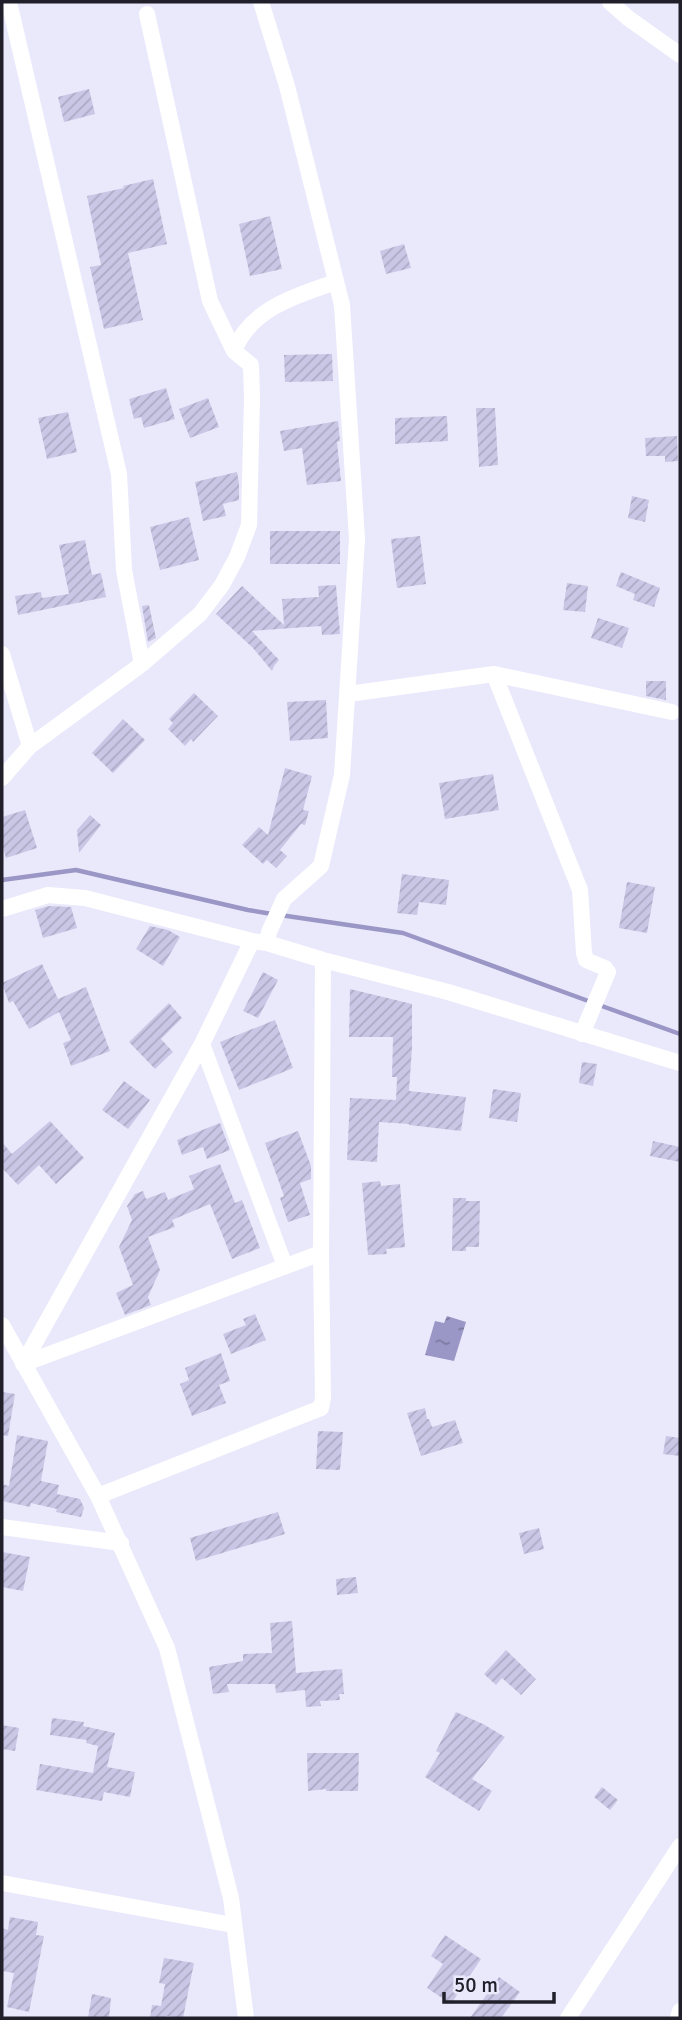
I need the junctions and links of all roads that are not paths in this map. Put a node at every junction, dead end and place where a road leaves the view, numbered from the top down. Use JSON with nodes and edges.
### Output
{"nodes":[{"id":1,"x":9,"y":2,"type":"edge"},
{"id":2,"x":261,"y":2,"type":"edge"},
{"id":3,"x":610,"y":2,"type":"edge"},
{"id":4,"x":147,"y":14,"type":"dead end"},
{"id":5,"x":680,"y":55,"type":"edge"},
{"id":6,"x":336,"y":282,"type":"junction"},
{"id":7,"x":234,"y":351,"type":"junction"},
{"id":8,"x":2,"y":654,"type":"edge"},
{"id":9,"x":142,"y":664,"type":"junction"},
{"id":10,"x":494,"y":674,"type":"junction"},
{"id":11,"x":348,"y":694,"type":"junction"},
{"id":12,"x":672,"y":712,"type":"dead end"},
{"id":13,"x":30,"y":746,"type":"junction"},
{"id":14,"x":2,"y":778,"type":"edge"},
{"id":15,"x":2,"y":909,"type":"edge"},
{"id":16,"x":263,"y":939,"type":"junction"},
{"id":17,"x":323,"y":960,"type":"junction"},
{"id":18,"x":585,"y":1027,"type":"junction"},
{"id":19,"x":202,"y":1044,"type":"junction"},
{"id":20,"x":680,"y":1063,"type":"edge"},
{"id":21,"x":321,"y":1253,"type":"junction"},
{"id":22,"x":285,"y":1266,"type":"junction"},
{"id":23,"x":2,"y":1325,"type":"edge"},
{"id":24,"x":23,"y":1364,"type":"junction"},
{"id":25,"x":98,"y":1496,"type":"junction"},
{"id":26,"x":2,"y":1527,"type":"edge"},
{"id":27,"x":121,"y":1543,"type":"junction"},
{"id":28,"x":680,"y":1846,"type":"edge"},
{"id":29,"x":2,"y":1883,"type":"edge"},
{"id":30,"x":233,"y":1924,"type":"junction"},
{"id":31,"x":680,"y":2011,"type":"edge"},
{"id":32,"x":246,"y":2018,"type":"edge"},
{"id":33,"x":568,"y":2018,"type":"edge"},
{"id":34,"x":678,"y":2018,"type":"edge"}],
"edges":[{"from":1,"to":9,"type":"street"},
{"from":2,"to":6,"type":"street"},
{"from":3,"to":5,"type":"street"},
{"from":4,"to":7,"type":"street"},
{"from":6,"to":7,"type":"street"},
{"from":6,"to":11,"type":"street"},
{"from":7,"to":9,"type":"street"},
{"from":8,"to":13,"type":"street"},
{"from":9,"to":13,"type":"street"},
{"from":10,"to":11,"type":"street"},
{"from":10,"to":12,"type":"street"},
{"from":10,"to":18,"type":"street"},
{"from":11,"to":16,"type":"street"},
{"from":13,"to":14,"type":"street"},
{"from":15,"to":16,"type":"street"},
{"from":16,"to":17,"type":"street"},
{"from":16,"to":19,"type":"street"},
{"from":17,"to":18,"type":"street"},
{"from":17,"to":21,"type":"street"},
{"from":18,"to":20,"type":"street"},
{"from":19,"to":22,"type":"street"},
{"from":19,"to":24,"type":"street"},
{"from":21,"to":22,"type":"street"},
{"from":21,"to":25,"type":"street"},
{"from":22,"to":24,"type":"street"},
{"from":23,"to":24,"type":"street"},
{"from":24,"to":25,"type":"street"},
{"from":25,"to":27,"type":"street"},
{"from":26,"to":27,"type":"street"},
{"from":27,"to":30,"type":"street"},
{"from":28,"to":33,"type":"street"},
{"from":29,"to":30,"type":"street"},
{"from":30,"to":32,"type":"street"},
{"from":31,"to":34,"type":"street"}]}
